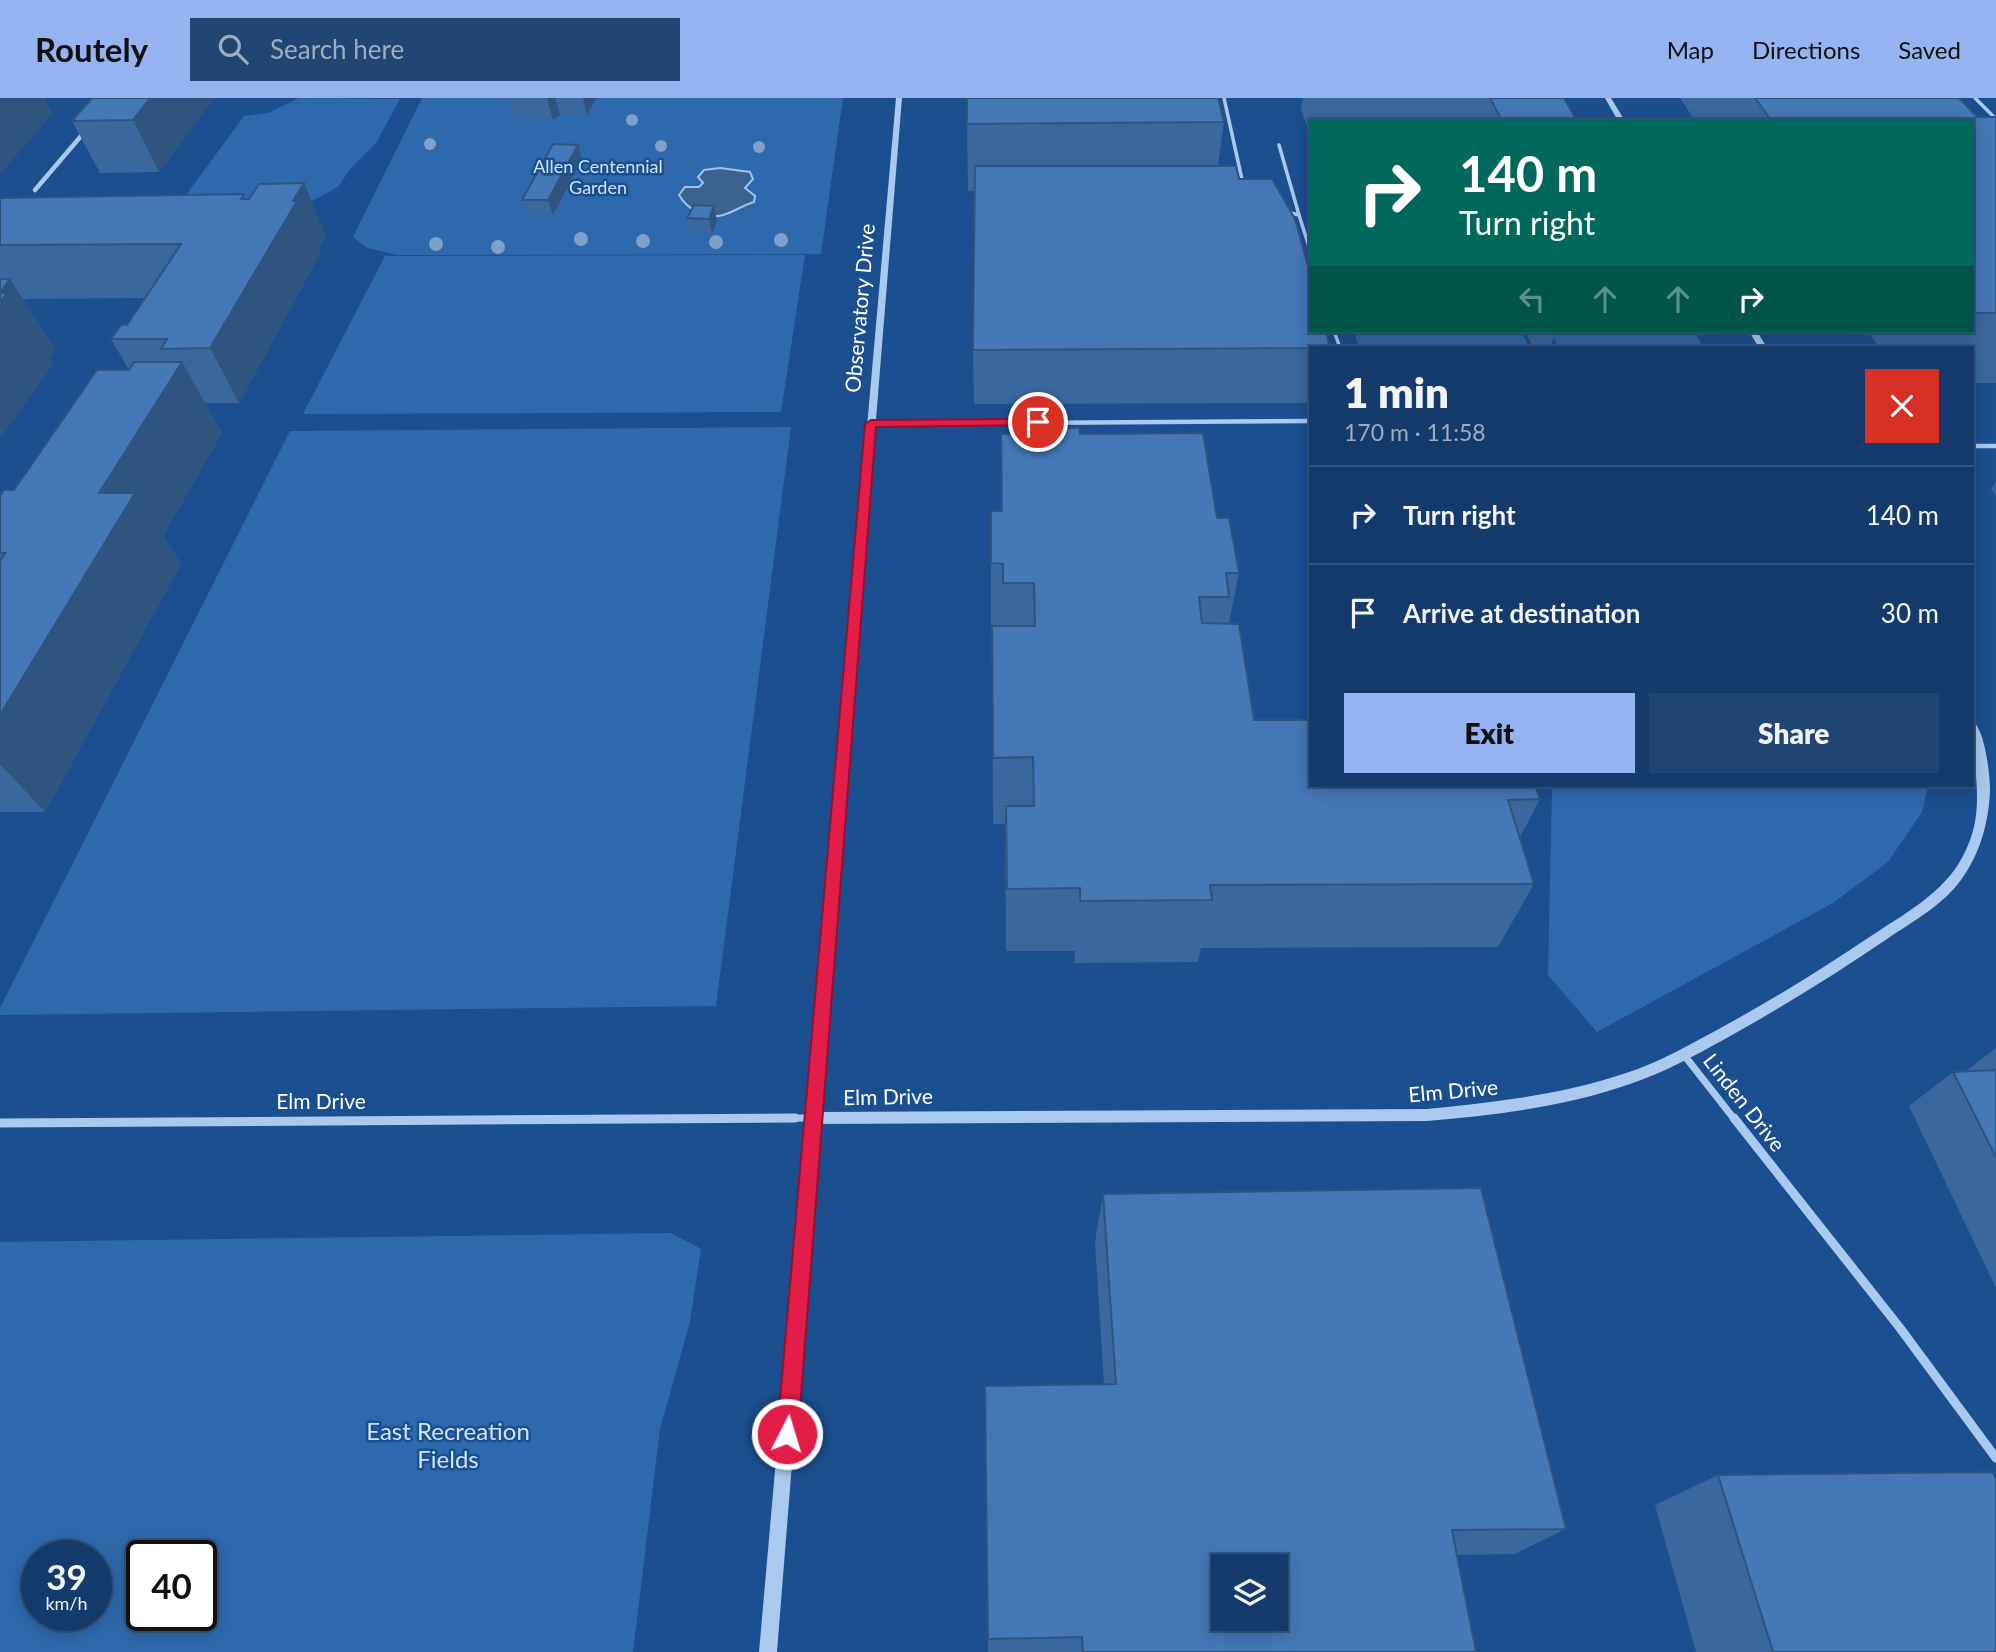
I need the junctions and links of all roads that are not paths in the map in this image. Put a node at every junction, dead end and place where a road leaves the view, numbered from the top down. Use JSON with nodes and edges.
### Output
{"nodes":[{"id":1,"x":899,"y":98,"type":"edge"},
{"id":2,"x":1224,"y":98,"type":"edge"},
{"id":3,"x":1608,"y":98,"type":"edge"},
{"id":4,"x":1975,"y":98,"type":"edge"},
{"id":5,"x":1621,"y":119,"type":"edge"},
{"id":6,"x":1996,"y":119,"type":"edge"},
{"id":7,"x":88,"y":129,"type":"edge"},
{"id":8,"x":1279,"y":145,"type":"dead end"},
{"id":9,"x":35,"y":190,"type":"dead end"},
{"id":10,"x":1245,"y":195,"type":"edge"},
{"id":11,"x":1286,"y":212,"type":"edge"},
{"id":12,"x":1299,"y":215,"type":"junction"},
{"id":13,"x":1309,"y":247,"type":"edge"},
{"id":14,"x":1309,"y":421,"type":"edge"},
{"id":15,"x":871,"y":424,"type":"junction"},
{"id":16,"x":1974,"y":446,"type":"edge"},
{"id":17,"x":1996,"y":446,"type":"edge"},
{"id":18,"x":1974,"y":730,"type":"edge"},
{"id":19,"x":1684,"y":1055,"type":"junction"},
{"id":20,"x":813,"y":1118,"type":"junction"},
{"id":21,"x":0,"y":1123,"type":"edge"},
{"id":22,"x":1996,"y":1458,"type":"edge"},
{"id":23,"x":768,"y":1652,"type":"edge"}],
"edges":[{"from":1,"to":15,"type":"street","name":"Observatory Drive"},
{"from":2,"to":10,"type":"lane"},
{"from":3,"to":5,"type":"street"},
{"from":4,"to":6,"type":"lane"},
{"from":7,"to":9,"type":"street"},
{"from":8,"to":12,"type":"lane"},
{"from":11,"to":12,"type":"lane"},
{"from":12,"to":13,"type":"lane"},
{"from":14,"to":15,"type":"lane"},
{"from":15,"to":20,"type":"street","name":"Observatory Drive"},
{"from":16,"to":17,"type":"lane"},
{"from":18,"to":19,"type":"street","name":"Linden Drive"},
{"from":19,"to":20,"type":"street","name":"Elm Drive"},
{"from":19,"to":22,"type":"street","name":"Linden Drive"},
{"from":20,"to":21,"type":"street","name":"Elm Drive"},
{"from":20,"to":23,"type":"street","name":"Observatory Drive"}]}
